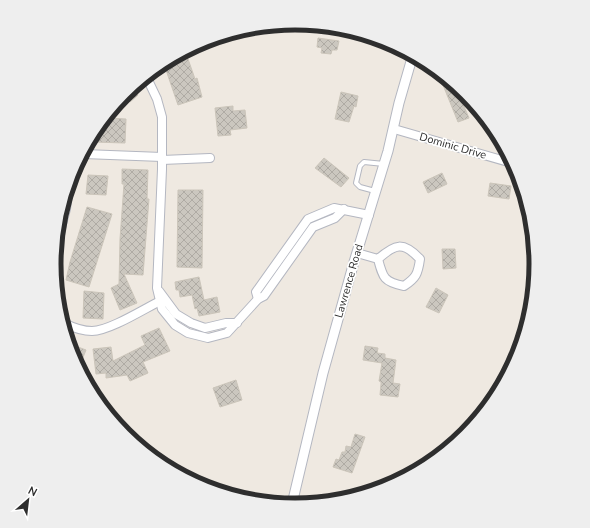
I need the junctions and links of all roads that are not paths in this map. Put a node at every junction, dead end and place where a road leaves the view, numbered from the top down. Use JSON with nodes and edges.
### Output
{"nodes":[{"id":1,"x":411,"y":61,"type":"edge"},
{"id":2,"x":149,"y":82,"type":"edge"},
{"id":3,"x":394,"y":128,"type":"junction"},
{"id":4,"x":88,"y":154,"type":"edge"},
{"id":5,"x":162,"y":158,"type":"junction"},
{"id":6,"x":210,"y":158,"type":"dead end"},
{"id":7,"x":505,"y":161,"type":"edge"},
{"id":8,"x":384,"y":164,"type":"junction"},
{"id":9,"x":376,"y":191,"type":"junction"},
{"id":10,"x":368,"y":215,"type":"junction"},
{"id":11,"x":357,"y":253,"type":"junction"},
{"id":12,"x":378,"y":259,"type":"junction"},
{"id":13,"x":157,"y":288,"type":"junction"},
{"id":14,"x":160,"y":301,"type":"junction"},
{"id":15,"x":237,"y":323,"type":"junction"},
{"id":16,"x":69,"y":325,"type":"edge"},
{"id":17,"x":293,"y":498,"type":"edge"}],
"edges":[{"from":1,"to":3,"type":"street","name":"Lawrence Road"},
{"from":2,"to":5,"type":"street"},
{"from":3,"to":7,"type":"street","name":"Dominic Drive"},
{"from":3,"to":8,"type":"street","name":"Lawrence Road"},
{"from":4,"to":5,"type":"street"},
{"from":5,"to":6,"type":"street"},
{"from":5,"to":13,"type":"street"},
{"from":8,"to":9,"type":"street","name":"Lawrence Road"},
{"from":8,"to":9,"type":"lane"},
{"from":9,"to":10,"type":"street","name":"Lawrence Road"},
{"from":10,"to":11,"type":"street","name":"Lawrence Road"},
{"from":10,"to":15,"type":"street"},
{"from":11,"to":12,"type":"street"},
{"from":11,"to":17,"type":"street","name":"Lawrence Road"},
{"from":12,"to":12,"type":"street"},
{"from":13,"to":14,"type":"street"},
{"from":13,"to":15,"type":"street"},
{"from":14,"to":15,"type":"street"},
{"from":14,"to":16,"type":"street"}]}
